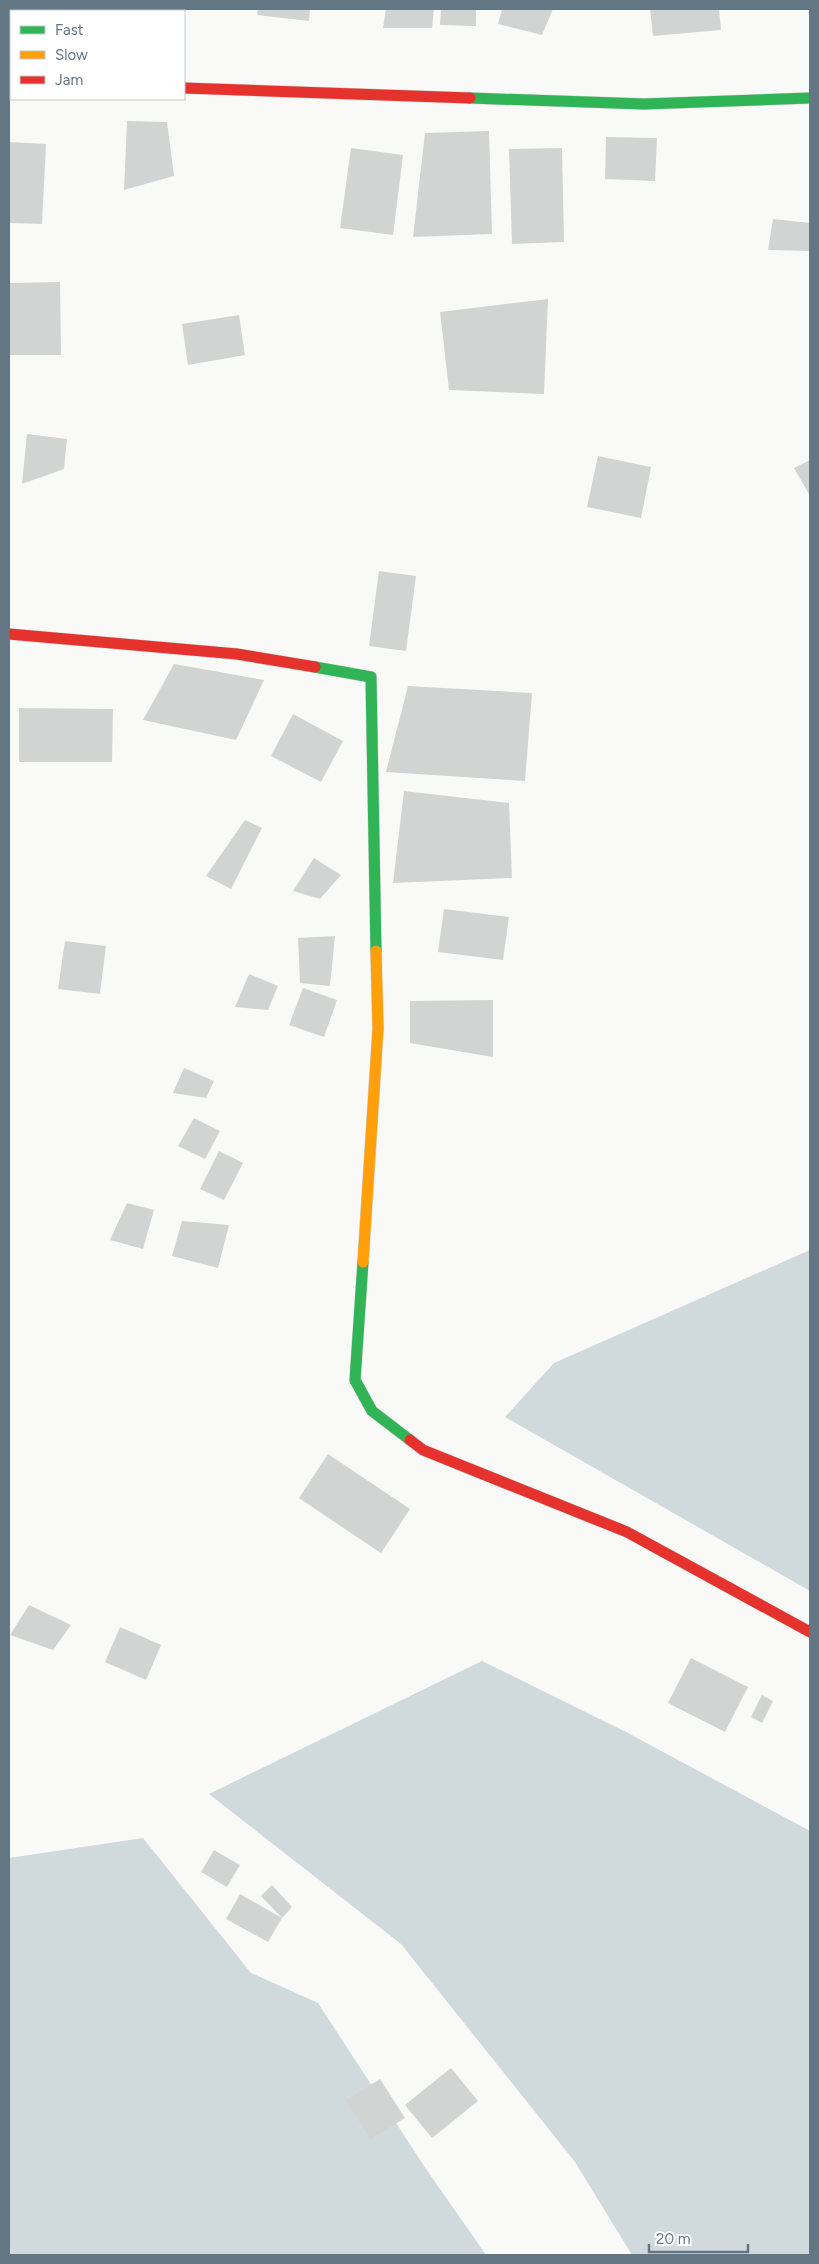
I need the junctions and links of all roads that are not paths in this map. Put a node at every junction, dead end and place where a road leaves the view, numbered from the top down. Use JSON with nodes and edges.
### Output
{"nodes":[{"id":1,"x":185,"y":88,"type":"edge"},
{"id":2,"x":810,"y":98,"type":"edge"},
{"id":3,"x":9,"y":634,"type":"edge"},
{"id":4,"x":810,"y":1632,"type":"edge"}],
"edges":[{"from":1,"to":2,"type":"street"},
{"from":3,"to":4,"type":"street"}]}
